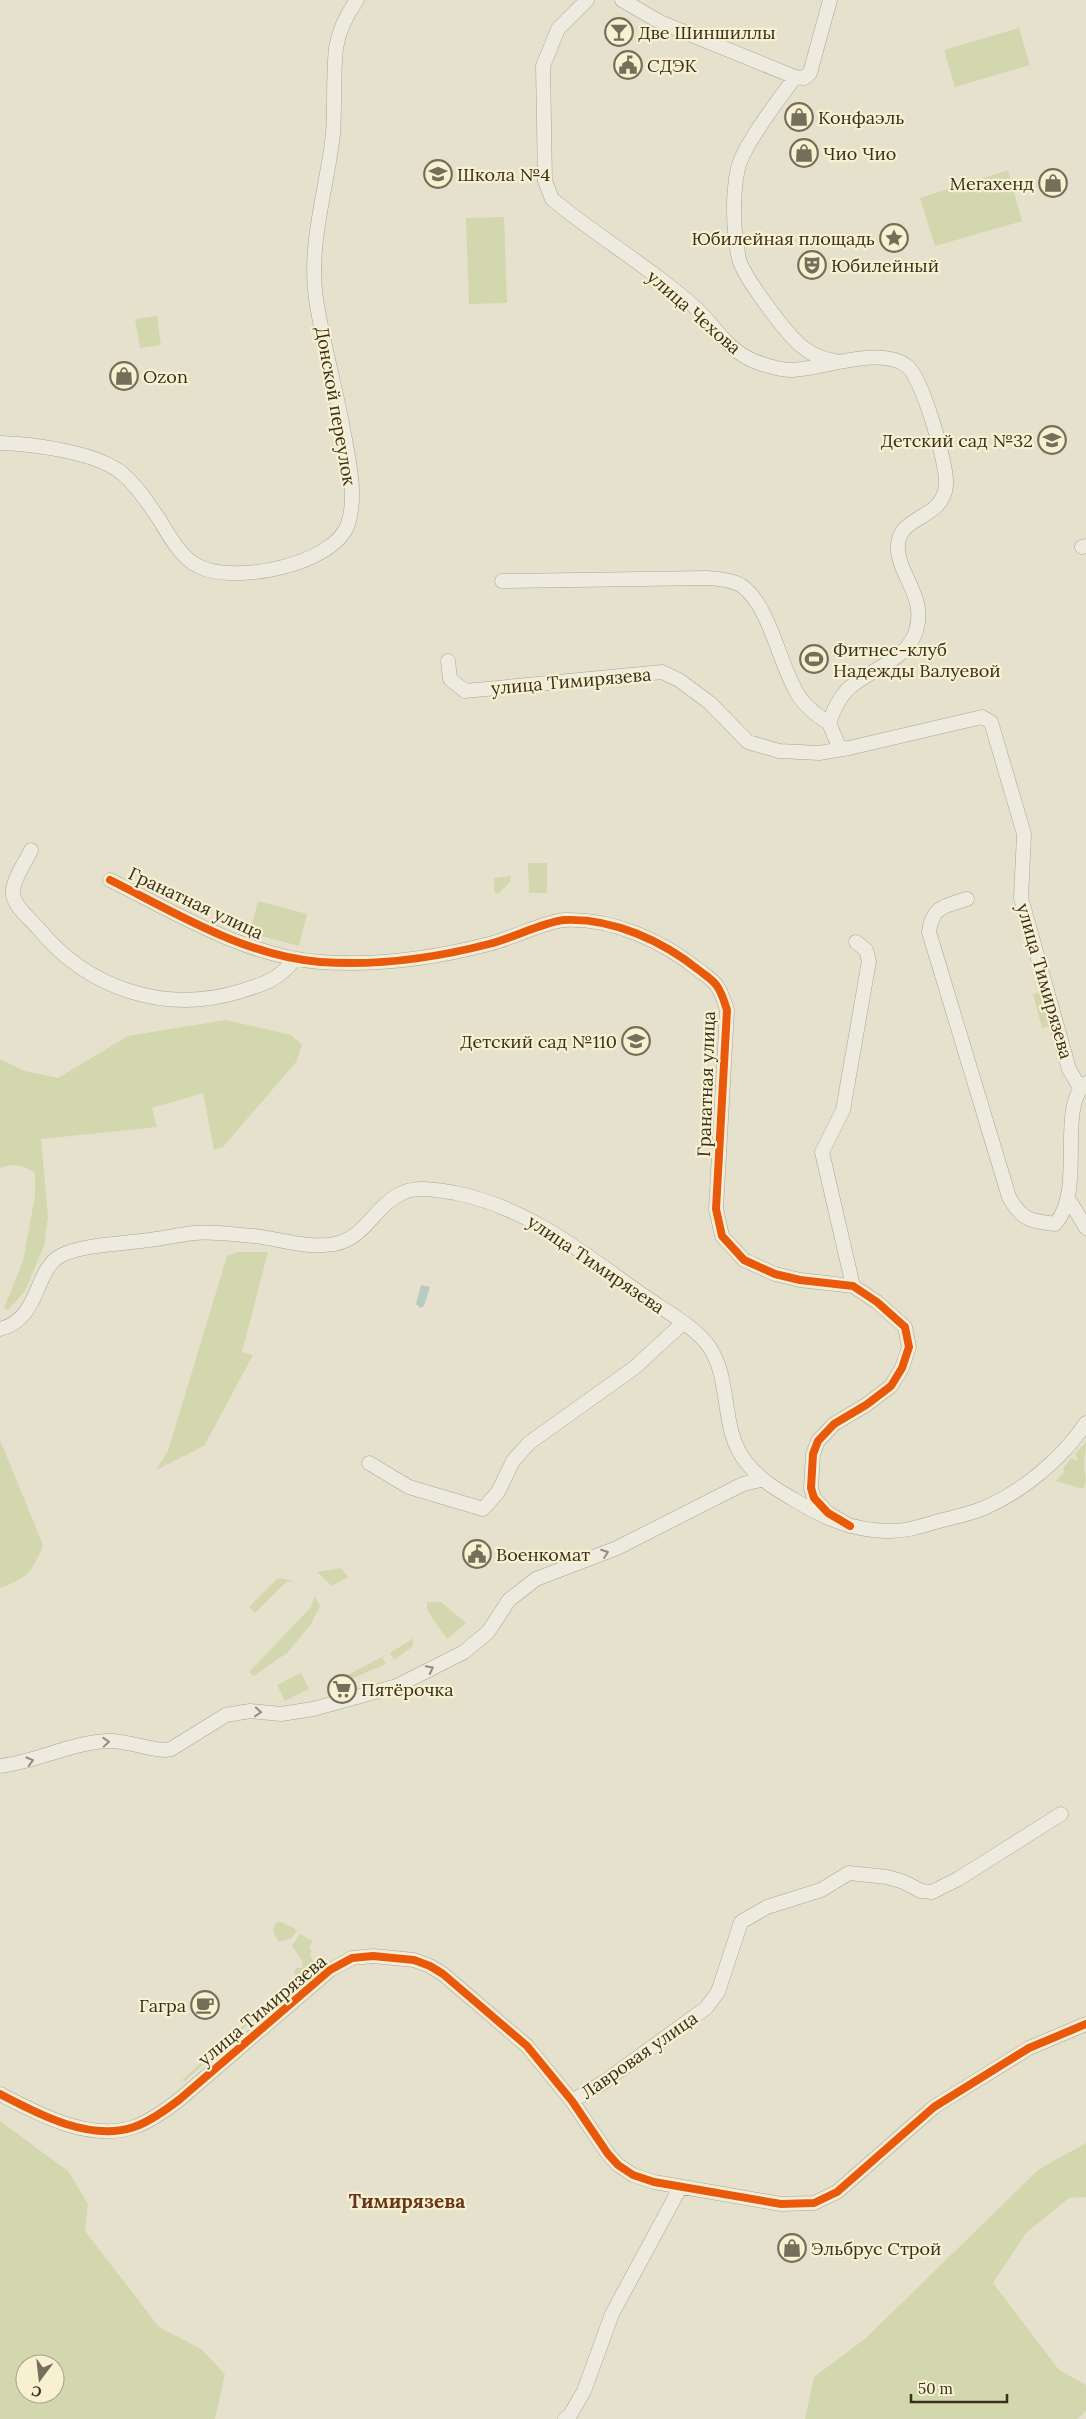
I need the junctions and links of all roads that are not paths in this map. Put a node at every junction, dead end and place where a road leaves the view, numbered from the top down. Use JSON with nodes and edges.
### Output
{"nodes":[{"id":1,"x":357,"y":0,"type":"edge"},
{"id":2,"x":587,"y":0,"type":"edge"},
{"id":3,"x":622,"y":0,"type":"edge"},
{"id":4,"x":830,"y":0,"type":"edge"},
{"id":5,"x":795,"y":77,"type":"junction"},
{"id":6,"x":844,"y":363,"type":"junction"},
{"id":7,"x":0,"y":443,"type":"edge"},
{"id":8,"x":502,"y":581,"type":"dead end"},
{"id":9,"x":448,"y":660,"type":"dead end"},
{"id":10,"x":829,"y":723,"type":"junction"},
{"id":11,"x":840,"y":749,"type":"junction"},
{"id":12,"x":31,"y":850,"type":"dead end"},
{"id":13,"x":110,"y":880,"type":"dead end"},
{"id":14,"x":967,"y":900,"type":"dead end"},
{"id":15,"x":856,"y":942,"type":"dead end"},
{"id":16,"x":295,"y":959,"type":"junction"},
{"id":17,"x":1083,"y":1086,"type":"edge"},
{"id":18,"x":1072,"y":1203,"type":"junction"},
{"id":19,"x":1086,"y":1228,"type":"edge"},
{"id":20,"x":853,"y":1286,"type":"junction"},
{"id":21,"x":683,"y":1323,"type":"junction"},
{"id":22,"x":0,"y":1329,"type":"edge"},
{"id":23,"x":1086,"y":1423,"type":"edge"},
{"id":24,"x":369,"y":1463,"type":"dead end"},
{"id":25,"x":761,"y":1480,"type":"junction"},
{"id":26,"x":850,"y":1526,"type":"junction"},
{"id":27,"x":0,"y":1766,"type":"edge"},
{"id":28,"x":1061,"y":1814,"type":"dead end"},
{"id":29,"x":1086,"y":2024,"type":"edge"},
{"id":30,"x":0,"y":2094,"type":"edge"},
{"id":31,"x":572,"y":2101,"type":"junction"},
{"id":32,"x":680,"y":2188,"type":"junction"},
{"id":33,"x":565,"y":2419,"type":"edge"}],
"edges":[{"from":1,"to":7,"type":"street","name":"Донской переулок"},
{"from":2,"to":6,"type":"street","name":"улица Чехова"},
{"from":3,"to":5,"type":"street"},
{"from":4,"to":5,"type":"street"},
{"from":5,"to":6,"type":"street"},
{"from":6,"to":10,"type":"street","name":"улица Чехова"},
{"from":8,"to":10,"type":"street"},
{"from":9,"to":11,"type":"street","name":"улица Тимирязева"},
{"from":10,"to":11,"type":"street"},
{"from":11,"to":17,"type":"street","name":"улица Тимирязева"},
{"from":12,"to":16,"type":"street"},
{"from":13,"to":16,"type":"street","name":"Гранатная улица"},
{"from":14,"to":18,"type":"street"},
{"from":15,"to":20,"type":"street"},
{"from":16,"to":20,"type":"street","name":"Гранатная улица"},
{"from":17,"to":18,"type":"street","name":"улица Тимирязева"},
{"from":18,"to":19,"type":"street"},
{"from":20,"to":26,"type":"street","name":"улица Тимирязева"},
{"from":21,"to":22,"type":"street","name":"улица Тимирязева"},
{"from":21,"to":24,"type":"street","name":"улица Тимирязева"},
{"from":21,"to":25,"type":"street","name":"улица Тимирязева"},
{"from":23,"to":26,"type":"street","name":"улица Тимирязева"},
{"from":25,"to":26,"type":"street","name":"улица Тимирязева"},
{"from":27,"to":25,"type":"street","one_way":true},
{"from":28,"to":31,"type":"street","name":"Лавровая улица"},
{"from":29,"to":32,"type":"street","name":"улица Тимирязева"},
{"from":30,"to":31,"type":"street","name":"улица Тимирязева"},
{"from":31,"to":32,"type":"street","name":"улица Тимирязева"},
{"from":32,"to":33,"type":"street"}]}
